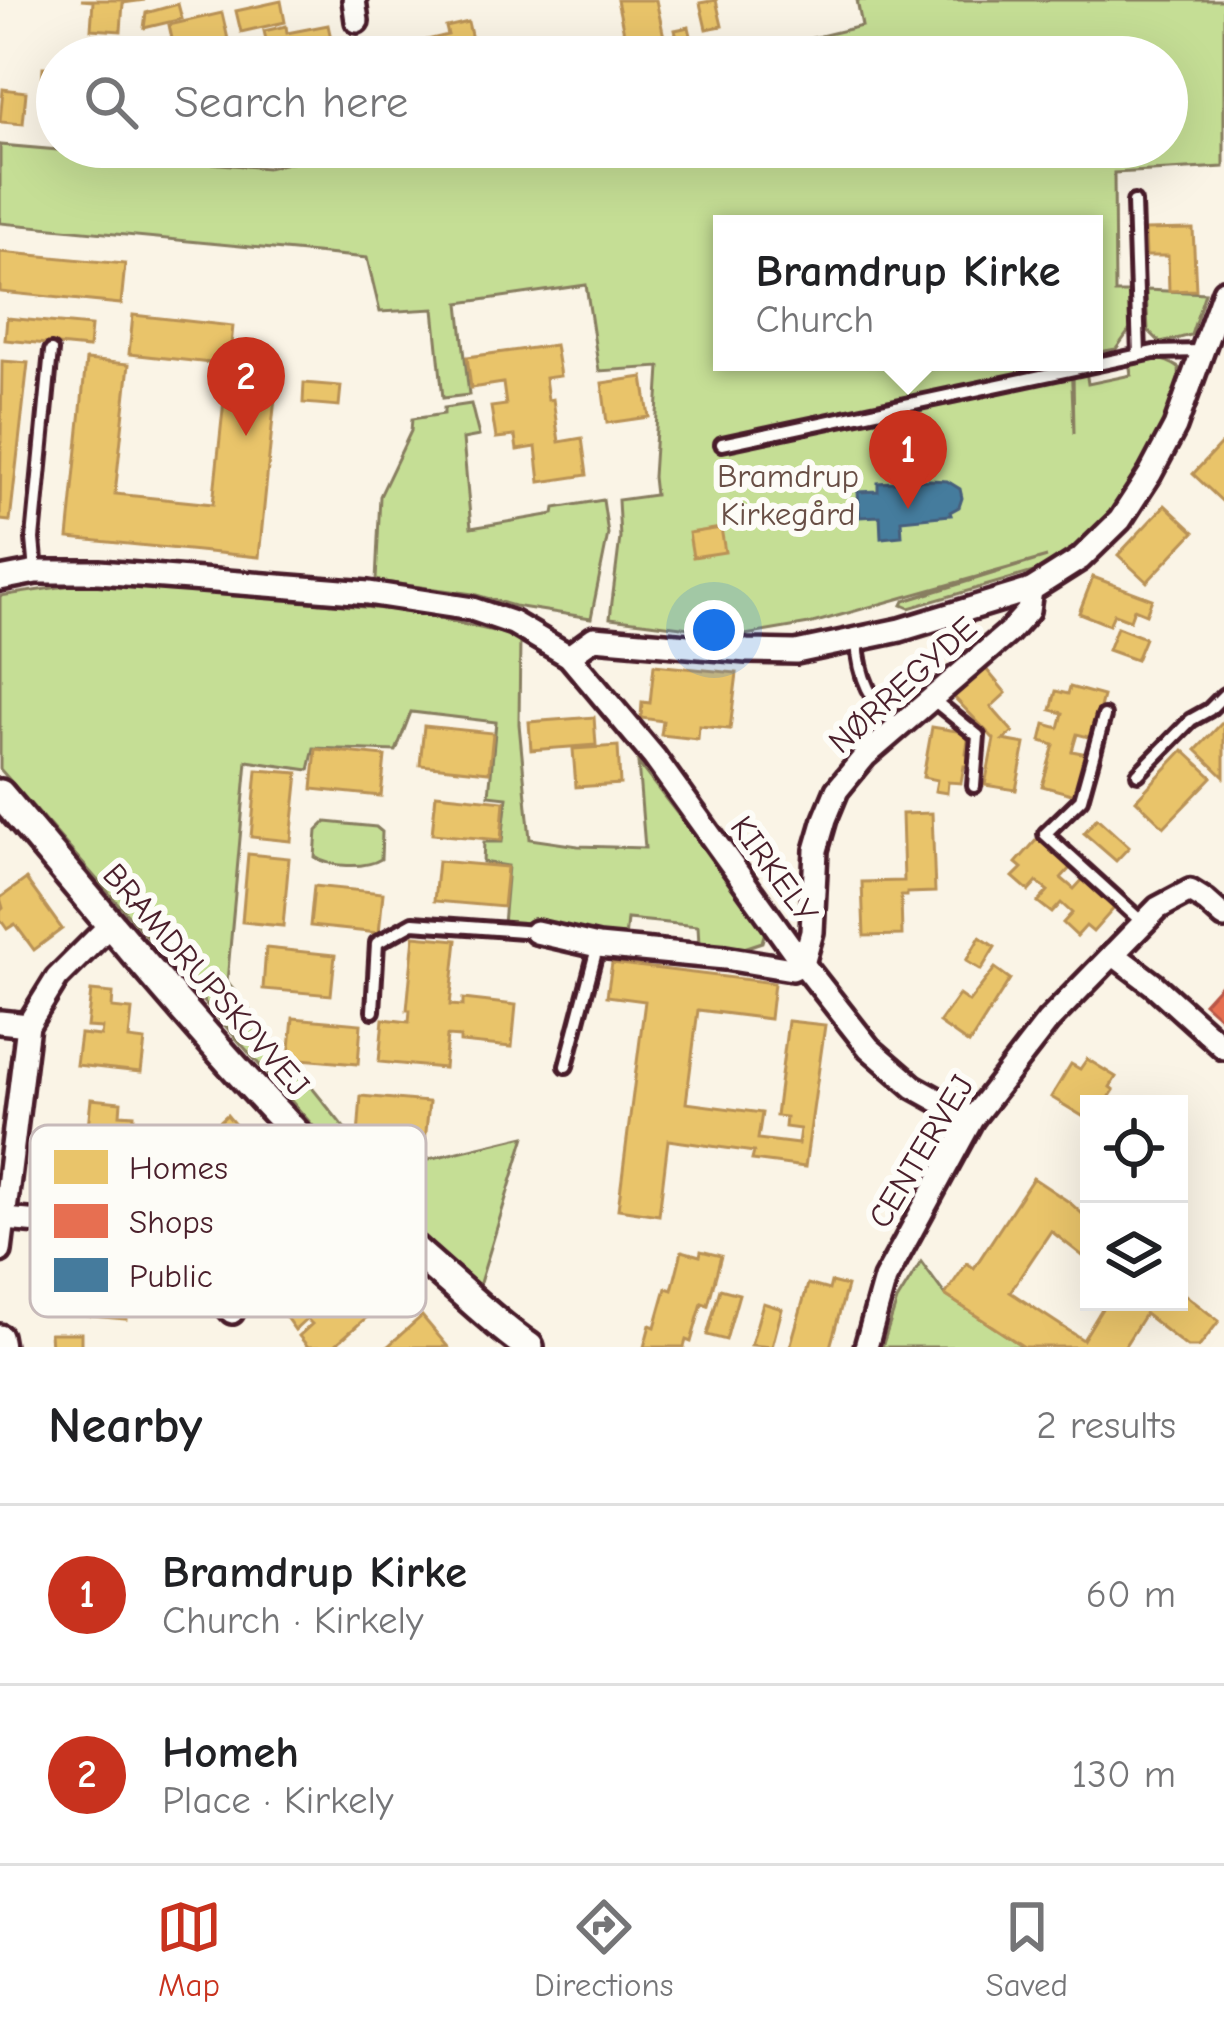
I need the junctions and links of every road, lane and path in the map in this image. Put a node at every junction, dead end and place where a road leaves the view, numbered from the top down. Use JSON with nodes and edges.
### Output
{"nodes":[{"id":1,"x":1134,"y":202,"type":"dead end"},
{"id":2,"x":1224,"y":291,"type":"edge"},
{"id":3,"x":51,"y":351,"type":"dead end"},
{"id":4,"x":1204,"y":351,"type":"junction"},
{"id":5,"x":1138,"y":355,"type":"junction"},
{"id":6,"x":1103,"y":362,"type":"edge"},
{"id":7,"x":1063,"y":371,"type":"edge"},
{"id":8,"x":722,"y":444,"type":"dead end"},
{"id":9,"x":36,"y":572,"type":"junction"},
{"id":10,"x":0,"y":579,"type":"edge"},
{"id":11,"x":1031,"y":590,"type":"junction"},
{"id":12,"x":857,"y":641,"type":"junction"},
{"id":13,"x":569,"y":656,"type":"junction"},
{"id":14,"x":1224,"y":695,"type":"edge"},
{"id":15,"x":932,"y":698,"type":"junction"},
{"id":16,"x":1104,"y":716,"type":"dead end"},
{"id":17,"x":898,"y":727,"type":"junction"},
{"id":18,"x":1138,"y":774,"type":"dead end"},
{"id":19,"x":974,"y":786,"type":"dead end"},
{"id":20,"x":0,"y":794,"type":"edge"},
{"id":21,"x":1224,"y":917,"type":"edge"},
{"id":22,"x":1143,"y":923,"type":"junction"},
{"id":23,"x":111,"y":924,"type":"junction"},
{"id":24,"x":536,"y":932,"type":"joint"},
{"id":25,"x":598,"y":946,"type":"junction"},
{"id":26,"x":1113,"y":954,"type":"junction"},
{"id":27,"x":803,"y":964,"type":"junction"},
{"id":28,"x":373,"y":1011,"type":"dead end"},
{"id":29,"x":0,"y":1022,"type":"edge"},
{"id":30,"x":28,"y":1025,"type":"junction"},
{"id":31,"x":1224,"y":1048,"type":"edge"},
{"id":32,"x":566,"y":1066,"type":"dead end"},
{"id":33,"x":972,"y":1119,"type":"junction"},
{"id":34,"x":288,"y":1125,"type":"edge"},
{"id":35,"x":5,"y":1220,"type":"junction"},
{"id":36,"x":30,"y":1222,"type":"edge"},
{"id":37,"x":0,"y":1251,"type":"edge"},
{"id":38,"x":426,"y":1261,"type":"edge"},
{"id":39,"x":0,"y":1336,"type":"edge"},
{"id":40,"x":526,"y":1346,"type":"edge"},
{"id":41,"x":2,"y":1347,"type":"edge"},
{"id":42,"x":866,"y":1347,"type":"edge"}],
"edges":[{"from":1,"to":5,"type":"lane"},
{"from":2,"to":4,"type":"street","name":"NØRREGYDE"},
{"from":3,"to":9,"type":"lane"},
{"from":4,"to":5,"type":"lane"},
{"from":4,"to":11,"type":"street","name":"NØRREGYDE"},
{"from":5,"to":6,"type":"lane"},
{"from":7,"to":8,"type":"lane"},
{"from":9,"to":10,"type":"street","name":"KIRKELY"},
{"from":9,"to":13,"type":"street","name":"KIRKELY"},
{"from":11,"to":12,"type":"street"},
{"from":11,"to":15,"type":"street","name":"NØRREGYDE"},
{"from":12,"to":13,"type":"street"},
{"from":12,"to":17,"type":"lane"},
{"from":13,"to":27,"type":"street","name":"KIRKELY"},
{"from":14,"to":18,"type":"lane"},
{"from":15,"to":17,"type":"street","name":"NØRREGYDE"},
{"from":15,"to":19,"type":"lane"},
{"from":16,"to":22,"type":"lane"},
{"from":17,"to":27,"type":"street","name":"NØRREGYDE"},
{"from":20,"to":23,"type":"street","name":"BRAMDRUPSKOVVEJ"},
{"from":21,"to":22,"type":"street","name":"CENTERVEJ"},
{"from":22,"to":26,"type":"street","name":"CENTERVEJ"},
{"from":23,"to":30,"type":"street"},
{"from":23,"to":34,"type":"street","name":"BRAMDRUPSKOVVEJ"},
{"from":24,"to":25,"type":"street","name":"KIRKELY"},
{"from":24,"to":28,"type":"lane"},
{"from":25,"to":27,"type":"street","name":"KIRKELY"},
{"from":25,"to":32,"type":"lane"},
{"from":26,"to":31,"type":"street"},
{"from":26,"to":33,"type":"street","name":"CENTERVEJ"},
{"from":27,"to":33,"type":"street"},
{"from":29,"to":30,"type":"street"},
{"from":30,"to":35,"type":"street"},
{"from":33,"to":42,"type":"street","name":"CENTERVEJ"},
{"from":35,"to":36,"type":"street"},
{"from":35,"to":37,"type":"street"},
{"from":38,"to":40,"type":"street","name":"BRAMDRUPSKOVVEJ"},
{"from":39,"to":41,"type":"street"}]}
